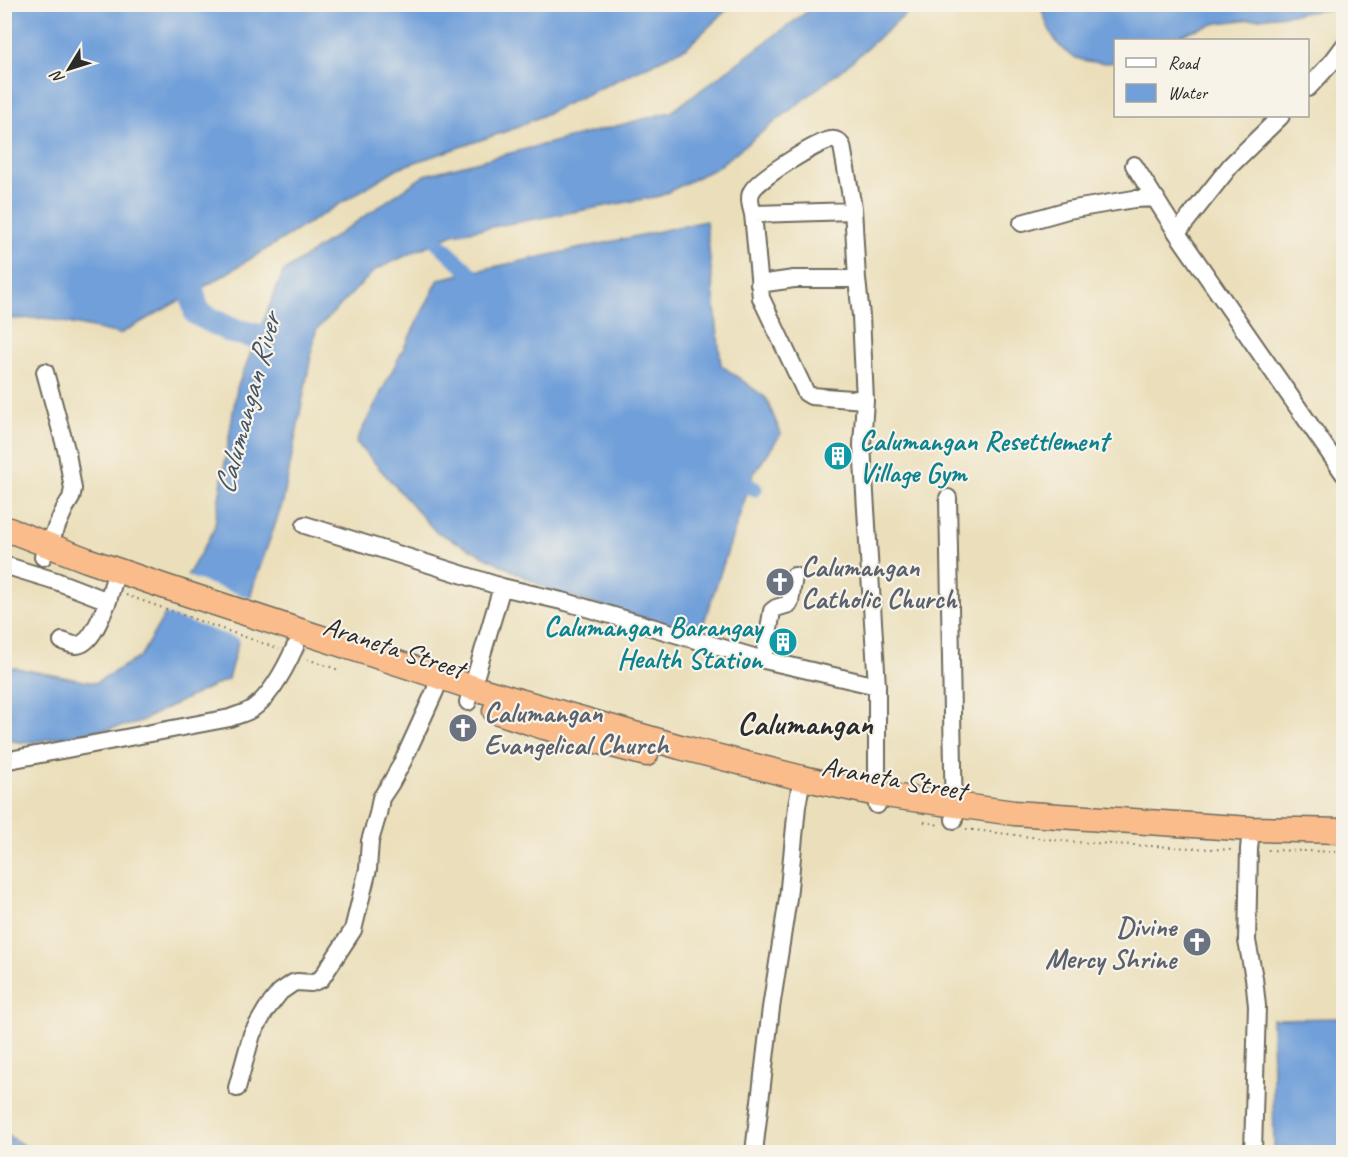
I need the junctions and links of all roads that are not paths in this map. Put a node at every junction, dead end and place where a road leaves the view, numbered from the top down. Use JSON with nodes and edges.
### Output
{"nodes":[{"id":1,"x":1344,"y":46,"type":"edge"},
{"id":2,"x":1309,"y":87,"type":"edge"},
{"id":3,"x":1280,"y":117,"type":"edge"},
{"id":4,"x":1134,"y":165,"type":"dead end"},
{"id":5,"x":1156,"y":198,"type":"junction"},
{"id":6,"x":853,"y":211,"type":"junction"},
{"id":7,"x":753,"y":214,"type":"junction"},
{"id":8,"x":1022,"y":223,"type":"dead end"},
{"id":9,"x":1177,"y":233,"type":"junction"},
{"id":10,"x":857,"y":279,"type":"junction"},
{"id":11,"x":759,"y":284,"type":"junction"},
{"id":12,"x":45,"y":372,"type":"dead end"},
{"id":13,"x":865,"y":400,"type":"junction"},
{"id":14,"x":1344,"y":474,"type":"edge"},
{"id":15,"x":948,"y":498,"type":"dead end"},
{"id":16,"x":305,"y":525,"type":"dead end"},
{"id":17,"x":4,"y":528,"type":"edge"},
{"id":18,"x":4,"y":544,"type":"edge"},
{"id":19,"x":46,"y":551,"type":"junction"},
{"id":20,"x":4,"y":565,"type":"edge"},
{"id":21,"x":794,"y":576,"type":"dead end"},
{"id":22,"x":113,"y":585,"type":"junction"},
{"id":23,"x":502,"y":587,"type":"junction"},
{"id":24,"x":255,"y":630,"type":"junction"},
{"id":25,"x":62,"y":641,"type":"dead end"},
{"id":26,"x":295,"y":647,"type":"junction"},
{"id":27,"x":764,"y":660,"type":"junction"},
{"id":28,"x":437,"y":684,"type":"junction"},
{"id":29,"x":877,"y":686,"type":"junction"},
{"id":30,"x":471,"y":695,"type":"junction"},
{"id":31,"x":4,"y":761,"type":"edge"},
{"id":32,"x":800,"y":794,"type":"junction"},
{"id":33,"x":877,"y":800,"type":"junction"},
{"id":34,"x":953,"y":819,"type":"junction"},
{"id":35,"x":1344,"y":831,"type":"edge"},
{"id":36,"x":1250,"y":839,"type":"junction"},
{"id":37,"x":1344,"y":844,"type":"edge"},
{"id":38,"x":237,"y":1088,"type":"dead end"},
{"id":39,"x":755,"y":1150,"type":"edge"},
{"id":40,"x":1253,"y":1152,"type":"edge"}],
"edges":[{"from":1,"to":2,"type":"street"},
{"from":3,"to":9,"type":"street"},
{"from":4,"to":5,"type":"street"},
{"from":5,"to":8,"type":"street"},
{"from":5,"to":9,"type":"street"},
{"from":6,"to":7,"type":"street"},
{"from":6,"to":7,"type":"street"},
{"from":6,"to":10,"type":"street"},
{"from":7,"to":11,"type":"street"},
{"from":9,"to":14,"type":"street"},
{"from":10,"to":11,"type":"street"},
{"from":10,"to":13,"type":"street"},
{"from":11,"to":13,"type":"street"},
{"from":12,"to":19,"type":"street"},
{"from":13,"to":29,"type":"street"},
{"from":15,"to":34,"type":"street"},
{"from":16,"to":23,"type":"street"},
{"from":17,"to":19,"type":"highway"},
{"from":18,"to":19,"type":"highway","name":"Araneta Street"},
{"from":19,"to":22,"type":"highway","name":"Araneta Street"},
{"from":20,"to":22,"type":"street"},
{"from":21,"to":27,"type":"street"},
{"from":22,"to":24,"type":"highway","name":"Araneta Street"},
{"from":22,"to":25,"type":"street"},
{"from":23,"to":27,"type":"street"},
{"from":23,"to":30,"type":"street"},
{"from":24,"to":26,"type":"highway","name":"Araneta Street"},
{"from":24,"to":28,"type":"highway"},
{"from":26,"to":28,"type":"highway","name":"Araneta Street"},
{"from":26,"to":31,"type":"street"},
{"from":27,"to":29,"type":"street"},
{"from":28,"to":30,"type":"highway"},
{"from":28,"to":38,"type":"street"},
{"from":29,"to":33,"type":"street"},
{"from":30,"to":32,"type":"highway"},
{"from":32,"to":33,"type":"highway"},
{"from":32,"to":39,"type":"street"},
{"from":33,"to":34,"type":"highway"},
{"from":34,"to":36,"type":"highway","name":"Araneta Street"},
{"from":34,"to":36,"type":"highway"},
{"from":35,"to":36,"type":"highway"},
{"from":36,"to":37,"type":"highway","name":"Araneta Street"},
{"from":36,"to":40,"type":"street"}]}
